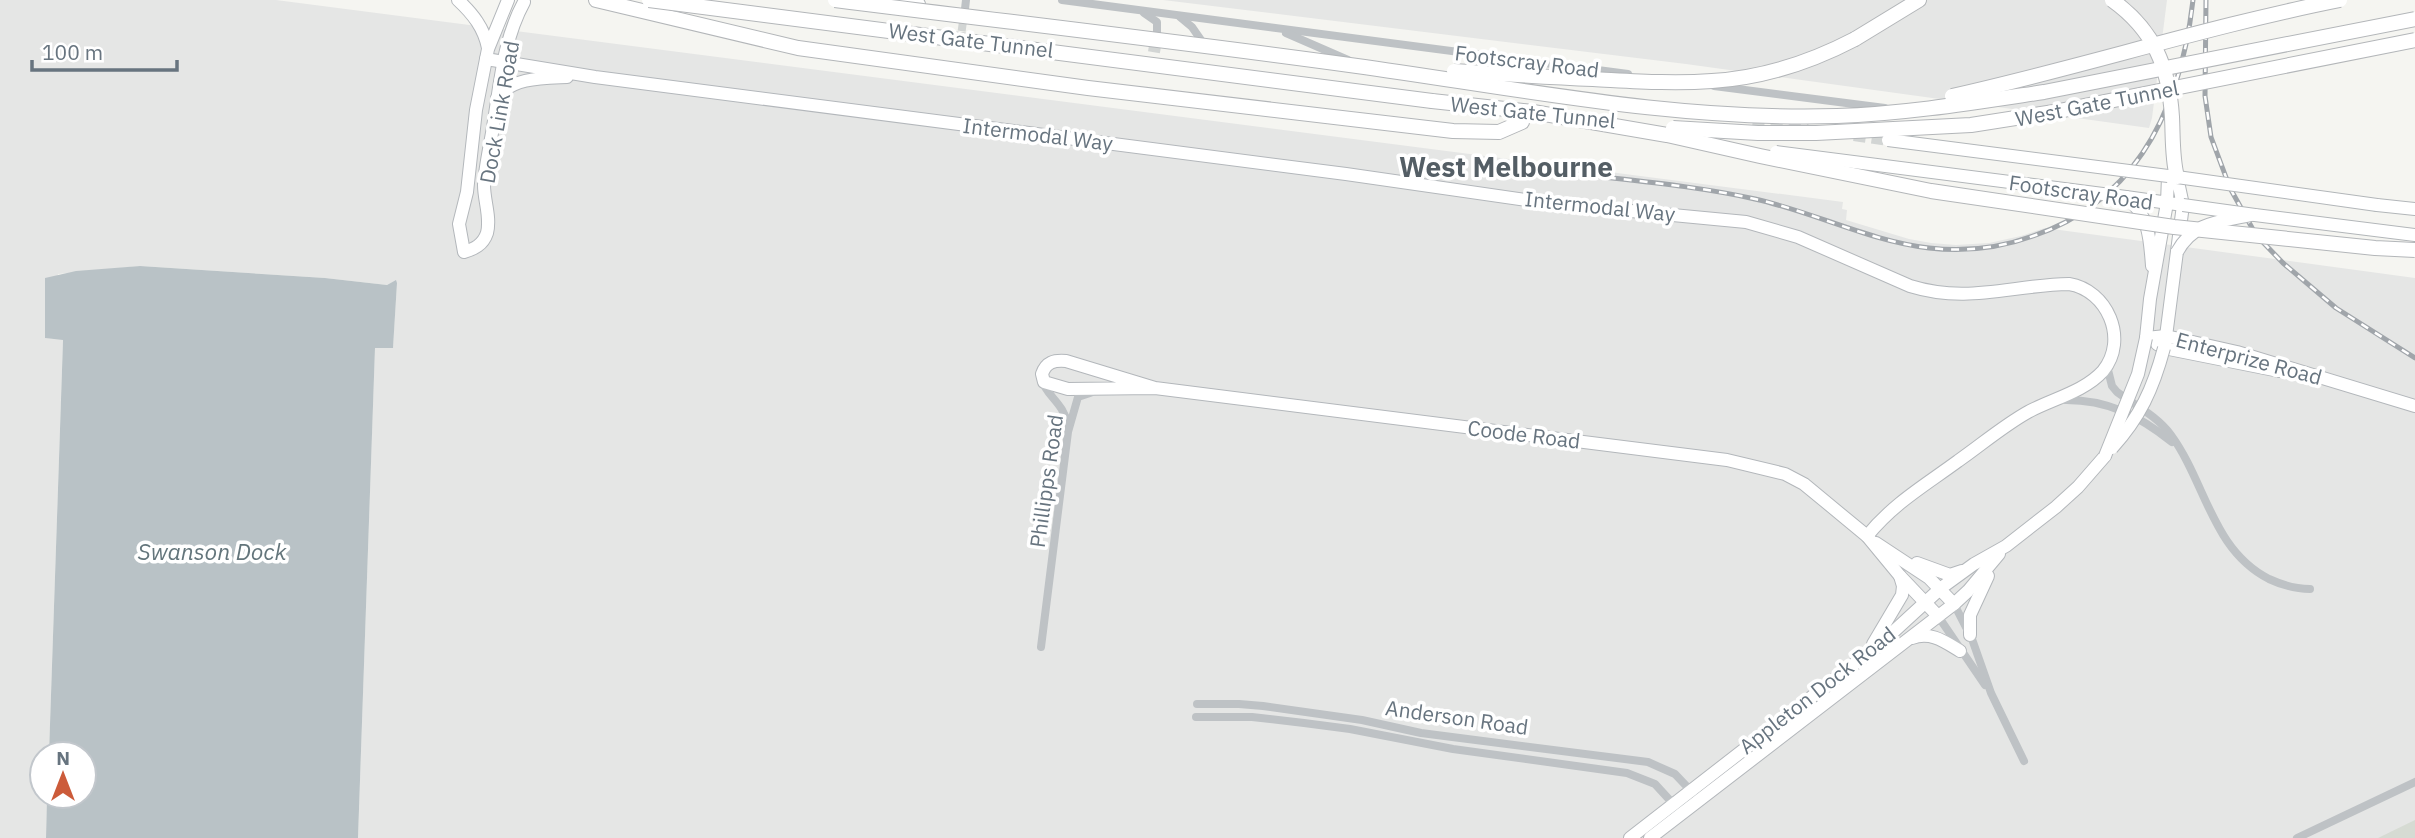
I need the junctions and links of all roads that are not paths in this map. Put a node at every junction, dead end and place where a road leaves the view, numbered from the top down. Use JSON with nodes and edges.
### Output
{"nodes":[{"id":1,"x":458,"y":0,"type":"edge"},
{"id":2,"x":508,"y":0,"type":"edge"},
{"id":3,"x":596,"y":0,"type":"edge"},
{"id":4,"x":649,"y":0,"type":"edge"},
{"id":5,"x":835,"y":0,"type":"edge"},
{"id":6,"x":892,"y":0,"type":"edge"},
{"id":7,"x":1062,"y":0,"type":"edge"},
{"id":8,"x":1919,"y":0,"type":"edge"},
{"id":9,"x":2112,"y":0,"type":"edge"},
{"id":10,"x":2340,"y":0,"type":"edge"},
{"id":11,"x":524,"y":2,"type":"dead end"},
{"id":12,"x":965,"y":5,"type":"edge"},
{"id":13,"x":1135,"y":9,"type":"junction"},
{"id":14,"x":1174,"y":15,"type":"junction"},
{"id":15,"x":2415,"y":19,"type":"edge"},
{"id":16,"x":1260,"y":26,"type":"junction"},
{"id":17,"x":1157,"y":34,"type":"junction"},
{"id":18,"x":1201,"y":40,"type":"joint"},
{"id":19,"x":2415,"y":40,"type":"edge"},
{"id":20,"x":487,"y":54,"type":"junction"},
{"id":21,"x":504,"y":61,"type":"junction"},
{"id":22,"x":1353,"y":64,"type":"junction"},
{"id":23,"x":595,"y":77,"type":"junction"},
{"id":24,"x":496,"y":100,"type":"junction"},
{"id":25,"x":1885,"y":111,"type":"junction"},
{"id":26,"x":1919,"y":112,"type":"dead end"},
{"id":27,"x":1527,"y":117,"type":"junction"},
{"id":28,"x":1888,"y":140,"type":"tunnel mouth"},
{"id":29,"x":1746,"y":148,"type":"dead end"},
{"id":30,"x":2173,"y":176,"type":"junction"},
{"id":31,"x":2126,"y":197,"type":"junction"},
{"id":32,"x":2167,"y":204,"type":"junction"},
{"id":33,"x":2183,"y":205,"type":"junction"},
{"id":34,"x":2415,"y":209,"type":"edge"},
{"id":35,"x":2255,"y":215,"type":"junction"},
{"id":36,"x":2415,"y":235,"type":"edge"},
{"id":37,"x":2415,"y":250,"type":"edge"},
{"id":38,"x":2177,"y":252,"type":"junction"},
{"id":39,"x":2153,"y":284,"type":"junction"},
{"id":40,"x":2146,"y":338,"type":"junction"},
{"id":41,"x":2165,"y":342,"type":"junction"},
{"id":42,"x":2107,"y":363,"type":"junction"},
{"id":43,"x":1042,"y":378,"type":"junction"},
{"id":44,"x":1155,"y":388,"type":"junction"},
{"id":45,"x":2053,"y":400,"type":"junction"},
{"id":46,"x":2415,"y":406,"type":"edge"},
{"id":47,"x":1069,"y":432,"type":"junction"},
{"id":48,"x":2181,"y":451,"type":"junction"},
{"id":49,"x":2105,"y":456,"type":"junction"},
{"id":50,"x":1869,"y":538,"type":"junction"},
{"id":51,"x":2005,"y":547,"type":"junction"},
{"id":52,"x":1888,"y":550,"type":"junction"},
{"id":53,"x":1967,"y":569,"type":"junction"},
{"id":54,"x":1900,"y":576,"type":"junction"},
{"id":55,"x":1941,"y":588,"type":"junction"},
{"id":56,"x":2310,"y":589,"type":"dead end"},
{"id":57,"x":1925,"y":602,"type":"junction"},
{"id":58,"x":1954,"y":604,"type":"junction"},
{"id":59,"x":1938,"y":616,"type":"junction"},
{"id":60,"x":1970,"y":635,"type":"junction"},
{"id":61,"x":1909,"y":639,"type":"junction"},
{"id":62,"x":1041,"y":647,"type":"dead end"},
{"id":63,"x":1960,"y":651,"type":"junction"},
{"id":64,"x":1862,"y":658,"type":"junction"},
{"id":65,"x":1991,"y":692,"type":"junction"},
{"id":66,"x":1197,"y":704,"type":"dead end"},
{"id":67,"x":1196,"y":717,"type":"dead end"},
{"id":68,"x":2024,"y":761,"type":"dead end"},
{"id":69,"x":2415,"y":782,"type":"edge"},
{"id":70,"x":1694,"y":795,"type":"junction"},
{"id":71,"x":1677,"y":808,"type":"junction"},
{"id":72,"x":1630,"y":838,"type":"edge"},
{"id":73,"x":1650,"y":838,"type":"edge"},
{"id":74,"x":2297,"y":838,"type":"edge"}],
"edges":[{"from":1,"to":20,"type":"street"},
{"from":2,"to":20,"type":"street","name":"Dock Link Road"},
{"from":3,"to":27,"type":"highway"},
{"from":4,"to":27,"type":"highway","name":"West Gate Tunnel","bridge":true},
{"from":5,"to":22,"type":"highway","name":"West Gate Tunnel","bridge":true},
{"from":6,"to":12,"type":"street"},
{"from":7,"to":13,"type":"street","name":"Footscray Road"},
{"from":8,"to":22,"type":"highway","bridge":true},
{"from":9,"to":30,"type":"highway","bridge":true},
{"from":10,"to":25,"type":"highway","bridge":true},
{"from":11,"to":21,"type":"street","name":"Dock Link Road"},
{"from":12,"to":17,"type":"street"},
{"from":13,"to":14,"type":"street","name":"Footscray Road"},
{"from":13,"to":17,"type":"street"},
{"from":14,"to":16,"type":"street","name":"Footscray Road"},
{"from":14,"to":18,"type":"street"},
{"from":15,"to":25,"type":"highway","name":"West Gate Tunnel","bridge":true},
{"from":16,"to":22,"type":"street","name":"Footscray Road"},
{"from":16,"to":26,"type":"street","name":"Footscray Road"},
{"from":17,"to":18,"type":"street"},
{"from":19,"to":27,"type":"highway","name":"West Gate Tunnel","bridge":true},
{"from":20,"to":21,"type":"street","name":"Intermodal Way"},
{"from":20,"to":24,"type":"street","name":"Dock Link Road"},
{"from":21,"to":23,"type":"street","name":"Intermodal Way"},
{"from":21,"to":24,"type":"street","name":"Dock Link Road"},
{"from":22,"to":25,"type":"highway","name":"West Gate Tunnel","bridge":true},
{"from":23,"to":24,"type":"street","name":"Intermodal Way"},
{"from":23,"to":42,"type":"street","name":"Intermodal Way"},
{"from":27,"to":37,"type":"highway","bridge":true},
{"from":28,"to":30,"type":"street","name":"Footscray Road","bridge":true},
{"from":29,"to":31,"type":"street","name":"Footscray Road","bridge":true},
{"from":30,"to":32,"type":"street","name":"Appleton Dock Road"},
{"from":30,"to":33,"type":"street","name":"Appleton Dock Road"},
{"from":30,"to":34,"type":"street","name":"Footscray Road","bridge":true},
{"from":31,"to":32,"type":"street","name":"Footscray Road"},
{"from":31,"to":39,"type":"street"},
{"from":32,"to":33,"type":"street","name":"Footscray Road"},
{"from":32,"to":39,"type":"street","name":"Appleton Dock Road"},
{"from":33,"to":35,"type":"street","name":"Footscray Road","bridge":true},
{"from":33,"to":38,"type":"street","name":"Appleton Dock Road","bridge":true},
{"from":35,"to":36,"type":"street","name":"Footscray Road"},
{"from":35,"to":38,"type":"street","bridge":true},
{"from":38,"to":41,"type":"street","name":"Appleton Dock Road"},
{"from":39,"to":40,"type":"street","name":"Appleton Dock Road"},
{"from":40,"to":41,"type":"street","name":"Enterprize Road"},
{"from":40,"to":49,"type":"street","name":"Appleton Dock Road","bridge":true},
{"from":41,"to":46,"type":"street","name":"Enterprize Road"},
{"from":41,"to":49,"type":"street","name":"Appleton Dock Road","bridge":true},
{"from":42,"to":45,"type":"street"},
{"from":42,"to":48,"type":"street"},
{"from":43,"to":44,"type":"street","name":"Coode Road"},
{"from":43,"to":44,"type":"street","name":"Coode Road"},
{"from":43,"to":47,"type":"street"},
{"from":44,"to":47,"type":"street","name":"Phillipps Road"},
{"from":44,"to":50,"type":"street","name":"Coode Road"},
{"from":45,"to":48,"type":"street"},
{"from":45,"to":50,"type":"street"},
{"from":47,"to":62,"type":"street","name":"Phillipps Road"},
{"from":48,"to":56,"type":"street"},
{"from":49,"to":51,"type":"street","name":"Appleton Dock Road"},
{"from":50,"to":52,"type":"street","name":"Coode Road"},
{"from":50,"to":54,"type":"street","name":"Coode Road"},
{"from":51,"to":53,"type":"street","name":"Appleton Dock Road"},
{"from":51,"to":58,"type":"street","name":"Appleton Dock Road"},
{"from":51,"to":60,"type":"street"},
{"from":52,"to":53,"type":"street"},
{"from":52,"to":55,"type":"street","name":"Coode Road"},
{"from":53,"to":55,"type":"street","name":"Appleton Dock Road"},
{"from":54,"to":57,"type":"street","name":"Coode Road"},
{"from":54,"to":64,"type":"street"},
{"from":55,"to":57,"type":"street","name":"Appleton Dock Road"},
{"from":55,"to":58,"type":"street","name":"Coode Road"},
{"from":57,"to":59,"type":"street","name":"Coode Road"},
{"from":57,"to":64,"type":"street","name":"Appleton Dock Road"},
{"from":58,"to":59,"type":"street","name":"Appleton Dock Road"},
{"from":58,"to":60,"type":"street","name":"Coode Road"},
{"from":59,"to":61,"type":"street","name":"Appleton Dock Road"},
{"from":59,"to":63,"type":"street","name":"Coode Road"},
{"from":60,"to":65,"type":"street","name":"Coode Road"},
{"from":61,"to":63,"type":"street"},
{"from":61,"to":70,"type":"street","name":"Appleton Dock Road"},
{"from":63,"to":65,"type":"street","name":"Coode Road"},
{"from":64,"to":70,"type":"street","name":"Appleton Dock Road"},
{"from":65,"to":68,"type":"street","name":"Coode Road"},
{"from":66,"to":70,"type":"street","name":"Anderson Road"},
{"from":67,"to":71,"type":"street","name":"Anderson Road"},
{"from":69,"to":74,"type":"street"},
{"from":70,"to":71,"type":"street","name":"Appleton Dock Road"},
{"from":71,"to":72,"type":"street","name":"Appleton Dock Road"},
{"from":71,"to":73,"type":"street","name":"Appleton Dock Road"}]}
